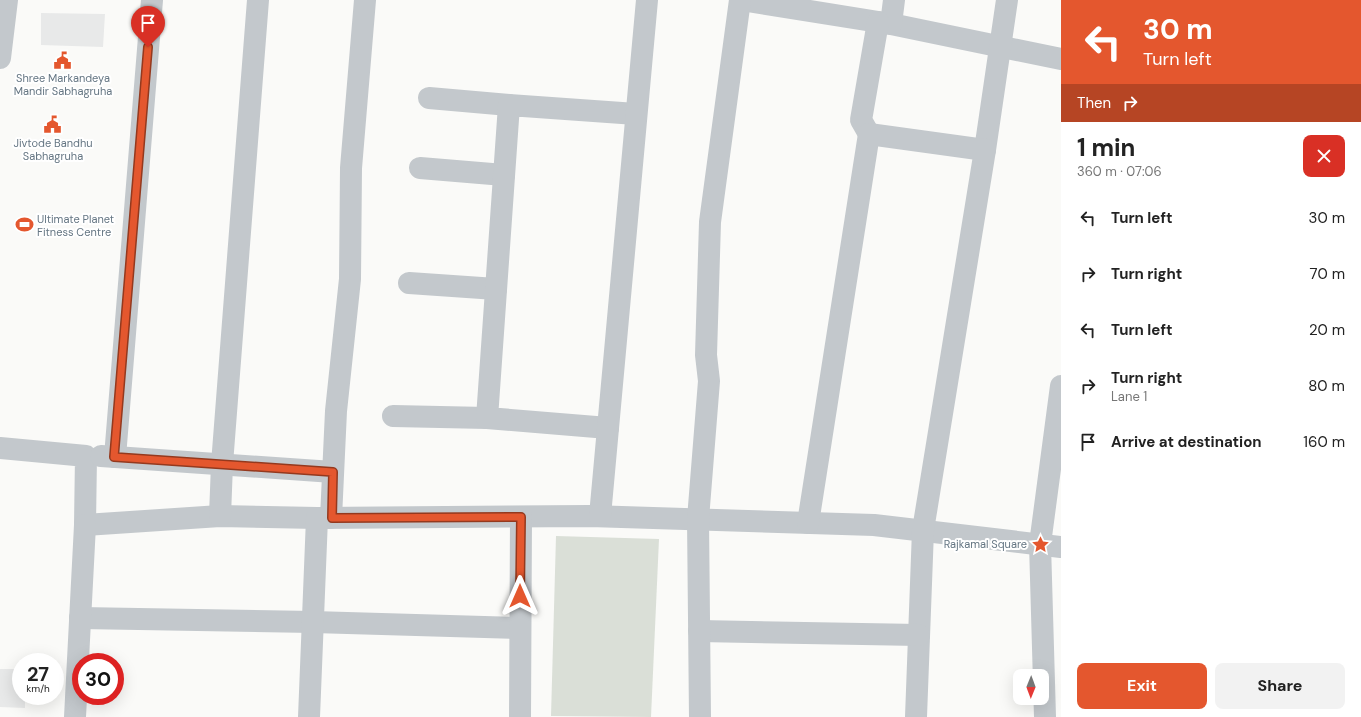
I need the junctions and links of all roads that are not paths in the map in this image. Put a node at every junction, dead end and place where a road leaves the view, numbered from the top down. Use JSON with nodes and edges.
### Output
{"nodes":[{"id":1,"x":7,"y":0,"type":"edge"},
{"id":2,"x":152,"y":0,"type":"edge"},
{"id":3,"x":258,"y":0,"type":"edge"},
{"id":4,"x":365,"y":0,"type":"edge"},
{"id":5,"x":647,"y":0,"type":"edge"},
{"id":6,"x":741,"y":0,"type":"edge"},
{"id":7,"x":894,"y":0,"type":"edge"},
{"id":8,"x":1007,"y":0,"type":"edge"},
{"id":9,"x":885,"y":23,"type":"junction"},
{"id":10,"x":1000,"y":46,"type":"junction"},
{"id":11,"x":0,"y":58,"type":"edge"},
{"id":12,"x":1061,"y":59,"type":"edge"},
{"id":13,"x":429,"y":98,"type":"dead end"},
{"id":14,"x":509,"y":105,"type":"junction"},
{"id":15,"x":636,"y":114,"type":"junction"},
{"id":16,"x":869,"y":134,"type":"junction"},
{"id":17,"x":985,"y":150,"type":"junction"},
{"id":18,"x":420,"y":168,"type":"dead end"},
{"id":19,"x":504,"y":175,"type":"junction"},
{"id":20,"x":409,"y":283,"type":"dead end"},
{"id":21,"x":496,"y":289,"type":"junction"},
{"id":22,"x":1061,"y":386,"type":"edge"},
{"id":23,"x":393,"y":416,"type":"dead end"},
{"id":24,"x":487,"y":418,"type":"junction"},
{"id":25,"x":608,"y":428,"type":"junction"},
{"id":26,"x":0,"y":448,"type":"edge"},
{"id":27,"x":86,"y":456,"type":"junction"},
{"id":28,"x":114,"y":457,"type":"junction"},
{"id":29,"x":222,"y":464,"type":"junction"},
{"id":30,"x":333,"y":472,"type":"junction"},
{"id":31,"x":220,"y":516,"type":"junction"},
{"id":32,"x":600,"y":516,"type":"junction"},
{"id":33,"x":521,"y":517,"type":"junction"},
{"id":34,"x":324,"y":518,"type":"junction"},
{"id":35,"x":698,"y":519,"type":"junction"},
{"id":36,"x":808,"y":523,"type":"junction"},
{"id":37,"x":85,"y":525,"type":"junction"},
{"id":38,"x":924,"y":530,"type":"junction"},
{"id":39,"x":1050,"y":546,"type":"edge"},
{"id":40,"x":80,"y":618,"type":"junction"},
{"id":41,"x":313,"y":622,"type":"junction"},
{"id":42,"x":520,"y":628,"type":"junction"},
{"id":43,"x":699,"y":631,"type":"junction"},
{"id":44,"x":920,"y":635,"type":"junction"},
{"id":45,"x":75,"y":717,"type":"edge"},
{"id":46,"x":309,"y":717,"type":"edge"},
{"id":47,"x":520,"y":717,"type":"edge"},
{"id":48,"x":700,"y":717,"type":"edge"},
{"id":49,"x":916,"y":717,"type":"edge"},
{"id":50,"x":1045,"y":717,"type":"edge"}],
"edges":[{"from":1,"to":11,"type":"street"},
{"from":2,"to":28,"type":"street"},
{"from":3,"to":29,"type":"street"},
{"from":4,"to":30,"type":"street"},
{"from":5,"to":15,"type":"street"},
{"from":6,"to":9,"type":"street"},
{"from":6,"to":35,"type":"street"},
{"from":7,"to":9,"type":"street"},
{"from":8,"to":10,"type":"street"},
{"from":9,"to":10,"type":"street"},
{"from":9,"to":16,"type":"street"},
{"from":10,"to":12,"type":"street"},
{"from":10,"to":17,"type":"street"},
{"from":13,"to":14,"type":"street"},
{"from":14,"to":15,"type":"street"},
{"from":14,"to":19,"type":"street"},
{"from":15,"to":25,"type":"street"},
{"from":16,"to":17,"type":"street"},
{"from":16,"to":36,"type":"street"},
{"from":17,"to":38,"type":"street"},
{"from":18,"to":19,"type":"street"},
{"from":19,"to":21,"type":"street"},
{"from":20,"to":21,"type":"street"},
{"from":21,"to":24,"type":"street"},
{"from":22,"to":39,"type":"street"},
{"from":23,"to":24,"type":"street"},
{"from":24,"to":25,"type":"street"},
{"from":25,"to":32,"type":"street"},
{"from":26,"to":27,"type":"street"},
{"from":27,"to":28,"type":"street"},
{"from":27,"to":37,"type":"street"},
{"from":28,"to":29,"type":"street"},
{"from":29,"to":30,"type":"street"},
{"from":29,"to":31,"type":"street"},
{"from":30,"to":34,"type":"street"},
{"from":31,"to":34,"type":"street"},
{"from":31,"to":37,"type":"street"},
{"from":32,"to":33,"type":"street"},
{"from":32,"to":35,"type":"street"},
{"from":33,"to":34,"type":"street"},
{"from":33,"to":42,"type":"street"},
{"from":34,"to":41,"type":"street"},
{"from":35,"to":36,"type":"street"},
{"from":35,"to":43,"type":"street"},
{"from":36,"to":38,"type":"street"},
{"from":37,"to":40,"type":"street"},
{"from":38,"to":39,"type":"street"},
{"from":38,"to":44,"type":"street"},
{"from":39,"to":50,"type":"street"},
{"from":40,"to":41,"type":"street"},
{"from":40,"to":45,"type":"street"},
{"from":41,"to":42,"type":"street"},
{"from":41,"to":46,"type":"street"},
{"from":42,"to":47,"type":"street"},
{"from":43,"to":44,"type":"street"},
{"from":43,"to":48,"type":"street"},
{"from":44,"to":49,"type":"street"}]}
